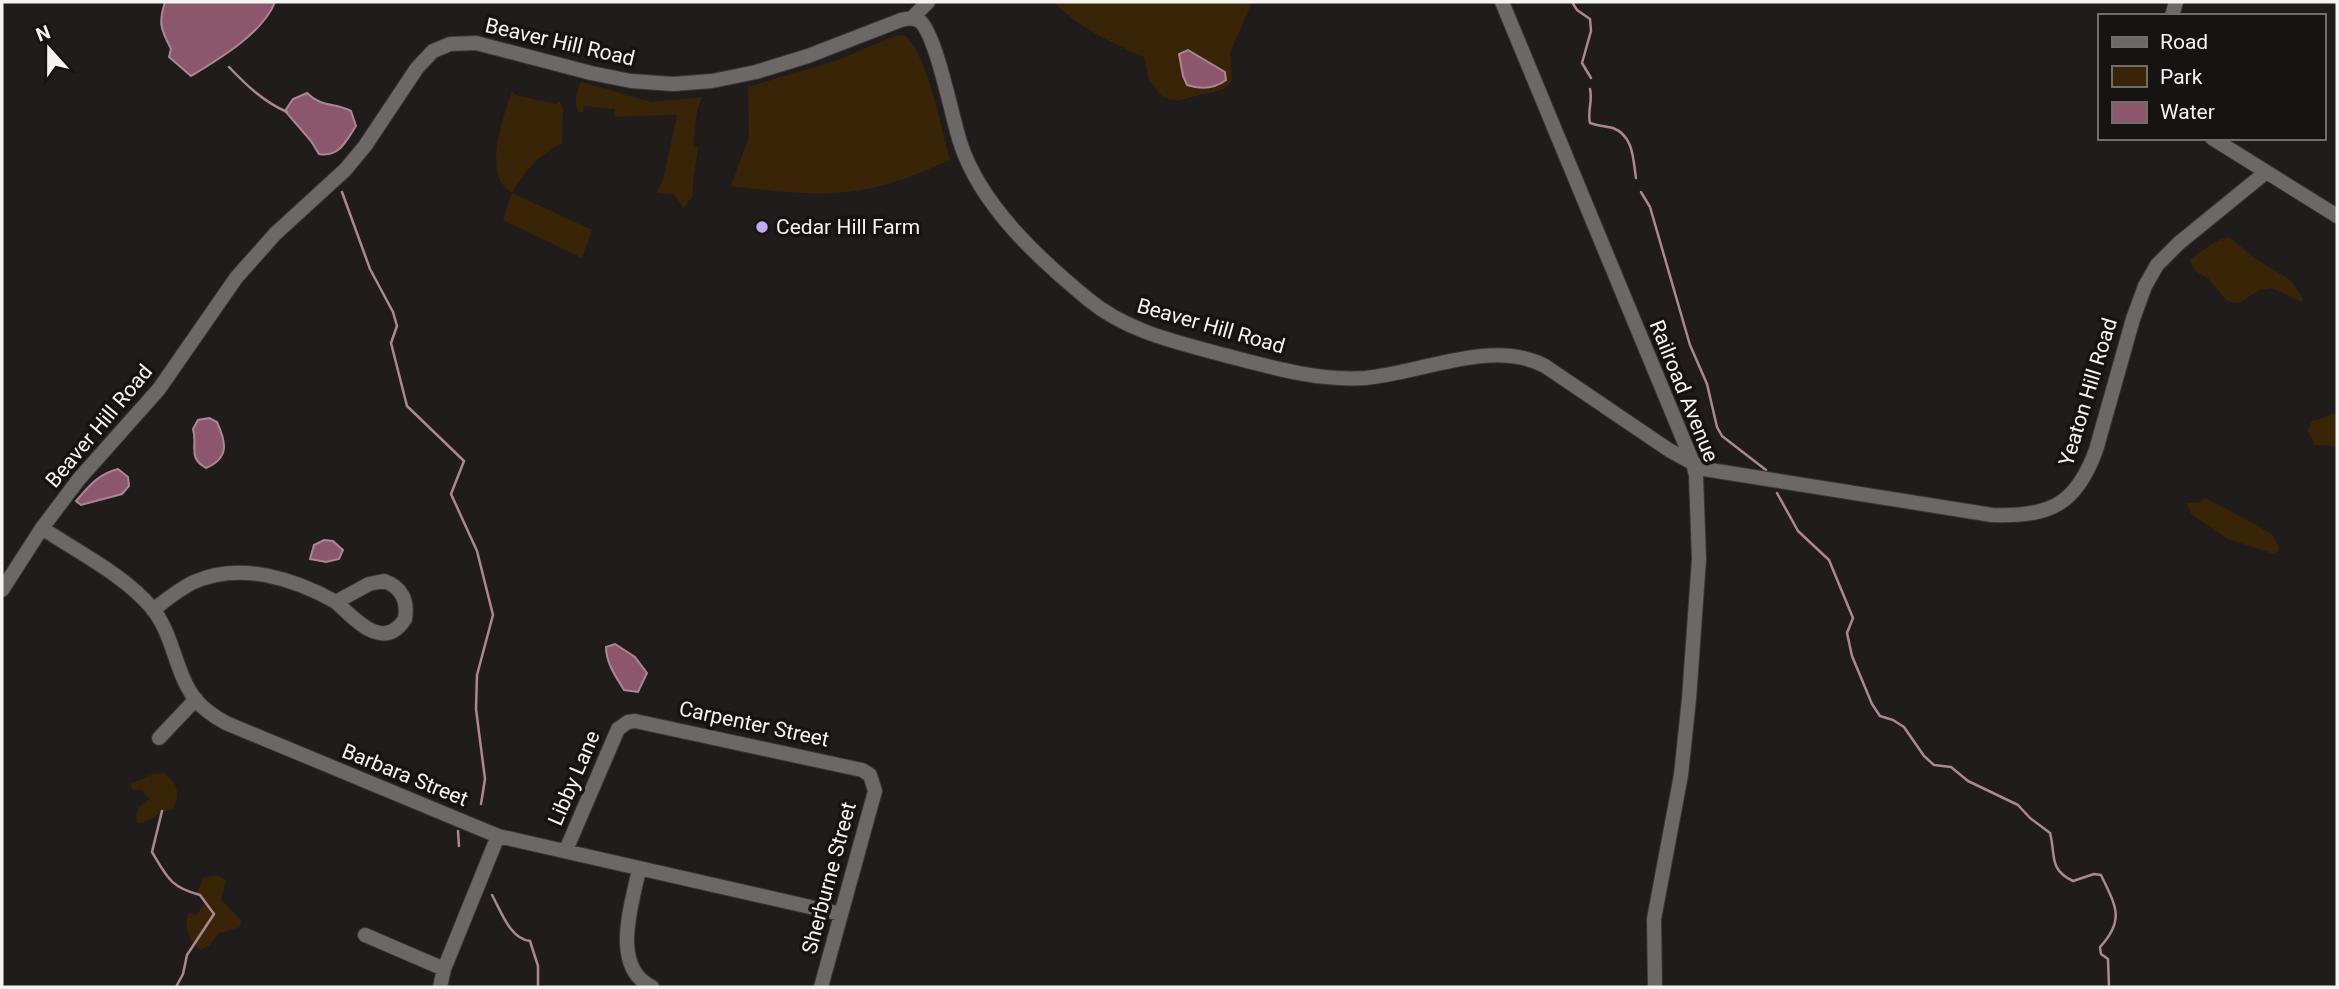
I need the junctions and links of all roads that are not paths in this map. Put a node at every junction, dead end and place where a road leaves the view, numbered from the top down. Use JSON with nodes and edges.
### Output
{"nodes":[{"id":1,"x":928,"y":2,"type":"edge"},
{"id":2,"x":1502,"y":2,"type":"edge"},
{"id":3,"x":912,"y":18,"type":"junction"},
{"id":4,"x":2214,"y":140,"type":"edge"},
{"id":5,"x":2265,"y":173,"type":"junction"},
{"id":6,"x":2337,"y":216,"type":"edge"},
{"id":7,"x":1693,"y":463,"type":"junction"},
{"id":8,"x":43,"y":528,"type":"junction"},
{"id":9,"x":2,"y":590,"type":"edge"},
{"id":10,"x":336,"y":602,"type":"junction"},
{"id":11,"x":153,"y":610,"type":"junction"},
{"id":12,"x":195,"y":699,"type":"junction"},
{"id":13,"x":623,"y":725,"type":"joint"},
{"id":14,"x":159,"y":738,"type":"dead end"},
{"id":15,"x":872,"y":780,"type":"joint"},
{"id":16,"x":498,"y":836,"type":"junction"},
{"id":17,"x":566,"y":850,"type":"junction"},
{"id":18,"x":639,"y":869,"type":"junction"},
{"id":19,"x":841,"y":914,"type":"junction"},
{"id":20,"x":365,"y":935,"type":"dead end"},
{"id":21,"x":444,"y":969,"type":"junction"},
{"id":22,"x":440,"y":987,"type":"edge"},
{"id":23,"x":652,"y":987,"type":"edge"},
{"id":24,"x":821,"y":987,"type":"edge"},
{"id":25,"x":1655,"y":987,"type":"edge"}],
"edges":[{"from":1,"to":3,"type":"street"},
{"from":2,"to":7,"type":"street","name":"Railroad Avenue"},
{"from":3,"to":7,"type":"street","name":"Beaver Hill Road"},
{"from":3,"to":8,"type":"street","name":"Beaver Hill Road"},
{"from":4,"to":5,"type":"street"},
{"from":5,"to":6,"type":"street"},
{"from":5,"to":7,"type":"street","name":"Yeaton Hill Road"},
{"from":7,"to":25,"type":"street","name":"Railroad Avenue"},
{"from":8,"to":9,"type":"street","name":"Beaver Hill Road"},
{"from":8,"to":11,"type":"street","name":"Barbara Street"},
{"from":10,"to":10,"type":"street"},
{"from":10,"to":11,"type":"street"},
{"from":11,"to":12,"type":"street","name":"Barbara Street"},
{"from":12,"to":14,"type":"street"},
{"from":12,"to":16,"type":"street","name":"Barbara Street"},
{"from":13,"to":15,"type":"street","name":"Carpenter Street"},
{"from":13,"to":17,"type":"street","name":"Libby Lane"},
{"from":15,"to":19,"type":"street","name":"Sherburne Street"},
{"from":16,"to":17,"type":"street","name":"Barbara Street"},
{"from":16,"to":21,"type":"street"},
{"from":17,"to":18,"type":"street","name":"Barbara Street"},
{"from":18,"to":19,"type":"street","name":"Barbara Street"},
{"from":18,"to":23,"type":"street"},
{"from":19,"to":24,"type":"street","name":"Sherburne Street"},
{"from":20,"to":21,"type":"street"},
{"from":21,"to":22,"type":"street"}]}
